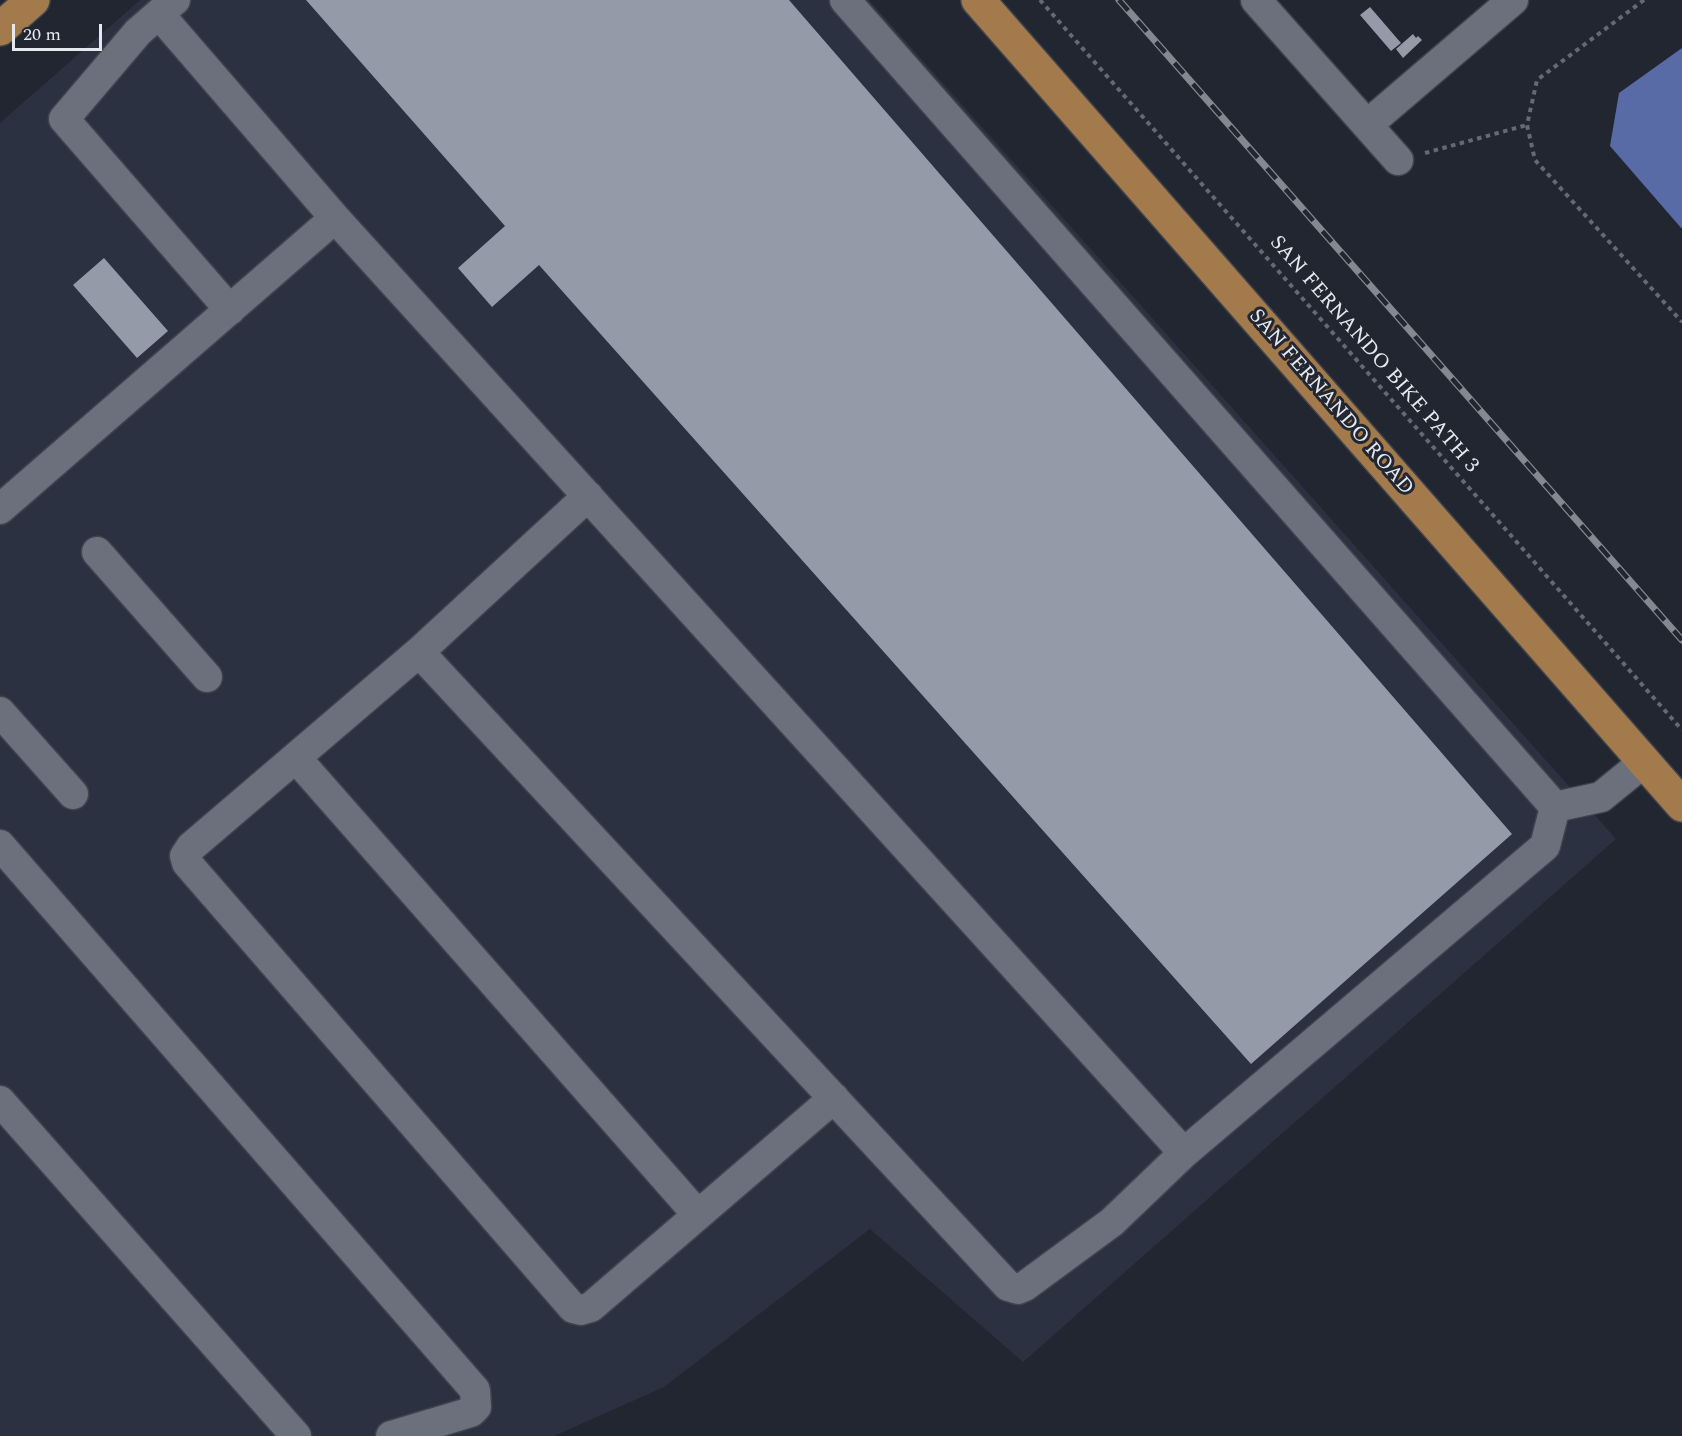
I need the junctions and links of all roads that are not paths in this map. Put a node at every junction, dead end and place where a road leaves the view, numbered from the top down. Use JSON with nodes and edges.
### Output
{"nodes":[{"id":1,"x":33,"y":0,"type":"edge"},
{"id":2,"x":845,"y":0,"type":"edge"},
{"id":3,"x":978,"y":0,"type":"edge"},
{"id":4,"x":1256,"y":0,"type":"edge"},
{"id":5,"x":1513,"y":0,"type":"edge"},
{"id":6,"x":167,"y":7,"type":"edge"},
{"id":7,"x":0,"y":28,"type":"edge"},
{"id":8,"x":1366,"y":125,"type":"junction"},
{"id":9,"x":1398,"y":160,"type":"road end"},
{"id":10,"x":335,"y":218,"type":"junction"},
{"id":11,"x":230,"y":310,"type":"junction"},
{"id":12,"x":588,"y":496,"type":"junction"},
{"id":13,"x":0,"y":509,"type":"edge"},
{"id":14,"x":97,"y":552,"type":"dead end"},
{"id":15,"x":419,"y":652,"type":"junction"},
{"id":16,"x":207,"y":677,"type":"dead end"},
{"id":17,"x":0,"y":712,"type":"edge"},
{"id":18,"x":296,"y":758,"type":"junction"},
{"id":19,"x":1644,"y":762,"type":"junction"},
{"id":20,"x":73,"y":794,"type":"dead end"},
{"id":21,"x":1682,"y":805,"type":"edge"},
{"id":22,"x":1555,"y":807,"type":"junction"},
{"id":23,"x":0,"y":844,"type":"edge"},
{"id":24,"x":834,"y":1098,"type":"junction"},
{"id":25,"x":0,"y":1101,"type":"edge"},
{"id":26,"x":1184,"y":1154,"type":"junction"},
{"id":27,"x":698,"y":1215,"type":"junction"},
{"id":28,"x":296,"y":1436,"type":"edge"},
{"id":29,"x":392,"y":1436,"type":"edge"}],
"edges":[{"from":1,"to":7,"type":"main road"},
{"from":2,"to":22,"type":"street"},
{"from":3,"to":19,"type":"main road","name":"SAN FERNANDO ROAD"},
{"from":4,"to":8,"type":"street"},
{"from":5,"to":8,"type":"street"},
{"from":6,"to":10,"type":"street"},
{"from":6,"to":11,"type":"street"},
{"from":8,"to":9,"type":"street"},
{"from":10,"to":11,"type":"street"},
{"from":10,"to":12,"type":"street"},
{"from":11,"to":13,"type":"street"},
{"from":12,"to":15,"type":"street"},
{"from":12,"to":26,"type":"street"},
{"from":14,"to":16,"type":"street"},
{"from":15,"to":18,"type":"street"},
{"from":15,"to":24,"type":"street"},
{"from":17,"to":20,"type":"street"},
{"from":18,"to":27,"type":"street"},
{"from":18,"to":27,"type":"street"},
{"from":19,"to":21,"type":"main road","name":"SAN FERNANDO ROAD"},
{"from":19,"to":22,"type":"street"},
{"from":22,"to":26,"type":"street"},
{"from":23,"to":29,"type":"street"},
{"from":24,"to":26,"type":"street"},
{"from":24,"to":27,"type":"street"},
{"from":25,"to":28,"type":"street"}]}
